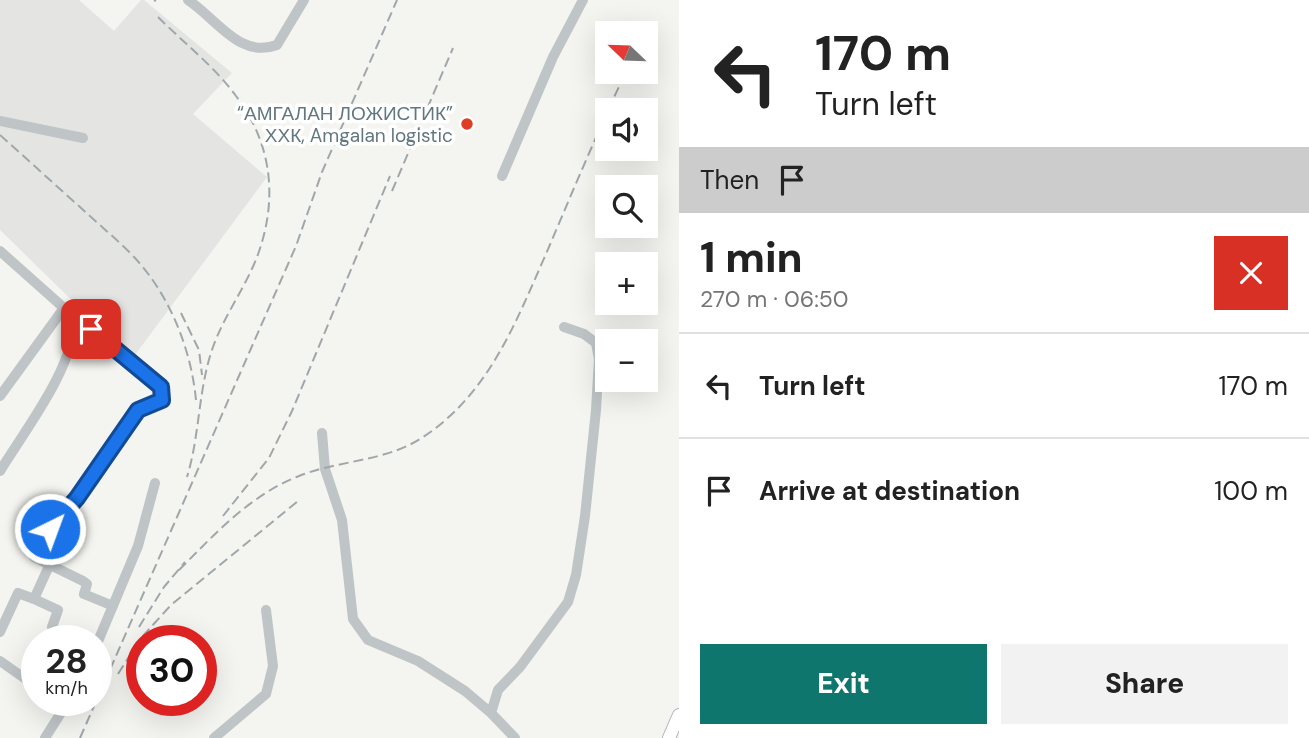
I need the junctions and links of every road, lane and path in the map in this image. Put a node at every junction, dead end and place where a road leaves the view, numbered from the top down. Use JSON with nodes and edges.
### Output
{"nodes":[{"id":1,"x":188,"y":0,"type":"edge"},
{"id":2,"x":304,"y":0,"type":"edge"},
{"id":3,"x":583,"y":0,"type":"edge"},
{"id":4,"x":0,"y":121,"type":"edge"},
{"id":5,"x":83,"y":138,"type":"dead end"},
{"id":6,"x":502,"y":176,"type":"dead end"},
{"id":7,"x":0,"y":251,"type":"edge"},
{"id":8,"x":64,"y":308,"type":"junction"},
{"id":9,"x":76,"y":316,"type":"junction"},
{"id":10,"x":564,"y":327,"type":"dead end"},
{"id":11,"x":0,"y":396,"type":"edge"},
{"id":12,"x":322,"y":433,"type":"dead end"},
{"id":13,"x":0,"y":471,"type":"edge"},
{"id":14,"x":155,"y":483,"type":"dead end"},
{"id":15,"x":49,"y":566,"type":"junction"},
{"id":16,"x":34,"y":599,"type":"junction"},
{"id":17,"x":113,"y":607,"type":"junction"},
{"id":18,"x":266,"y":610,"type":"dead end"},
{"id":19,"x":53,"y":625,"type":"edge"},
{"id":20,"x":105,"y":625,"type":"edge"},
{"id":21,"x":0,"y":632,"type":"edge"},
{"id":22,"x":0,"y":661,"type":"edge"},
{"id":23,"x":21,"y":676,"type":"edge"},
{"id":24,"x":491,"y":713,"type":"junction"},
{"id":25,"x":679,"y":715,"type":"edge"},
{"id":26,"x":59,"y":716,"type":"edge"},
{"id":27,"x":44,"y":738,"type":"edge"},
{"id":28,"x":214,"y":738,"type":"edge"},
{"id":29,"x":515,"y":738,"type":"edge"},
{"id":30,"x":669,"y":738,"type":"edge"}],
"edges":[{"from":1,"to":2,"type":"street"},
{"from":3,"to":6,"type":"street"},
{"from":4,"to":5,"type":"street"},
{"from":7,"to":8,"type":"street"},
{"from":8,"to":9,"type":"street"},
{"from":8,"to":11,"type":"street"},
{"from":9,"to":13,"type":"street"},
{"from":9,"to":15,"type":"street"},
{"from":10,"to":24,"type":"street"},
{"from":12,"to":24,"type":"street"},
{"from":14,"to":17,"type":"street"},
{"from":15,"to":16,"type":"street"},
{"from":15,"to":17,"type":"street"},
{"from":16,"to":19,"type":"street"},
{"from":16,"to":21,"type":"street"},
{"from":17,"to":20,"type":"street"},
{"from":18,"to":28,"type":"street"},
{"from":22,"to":23,"type":"street"},
{"from":24,"to":29,"type":"street"},
{"from":25,"to":30,"type":"main road"},
{"from":26,"to":27,"type":"street"}]}
